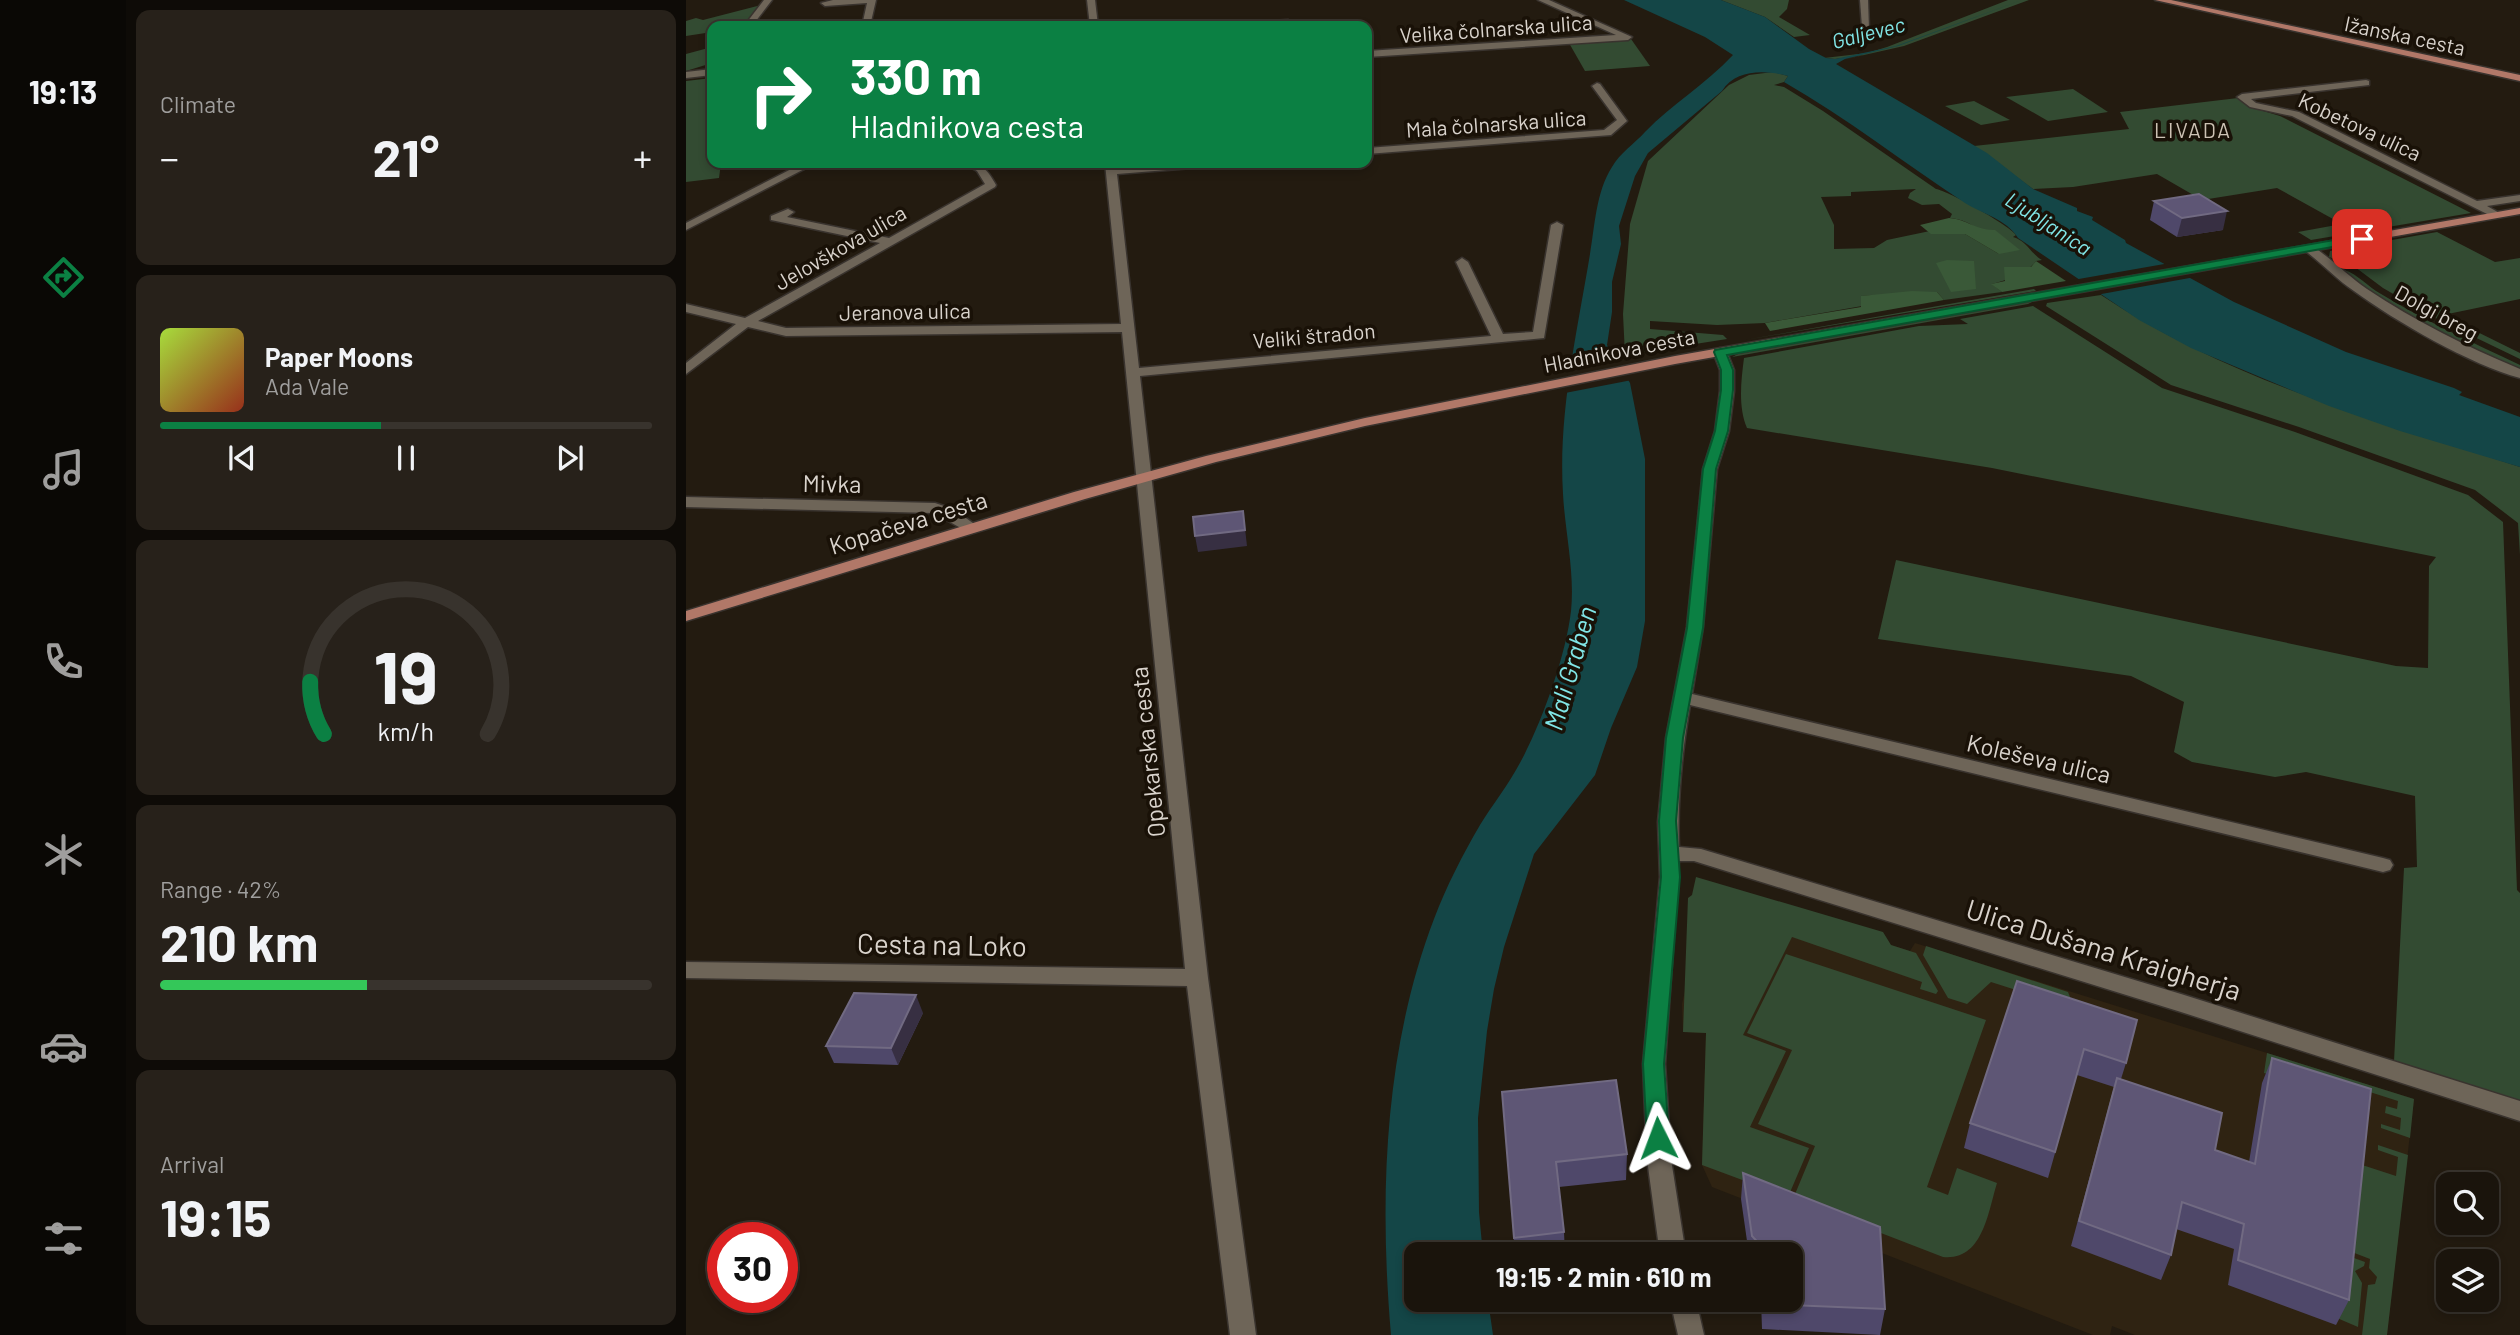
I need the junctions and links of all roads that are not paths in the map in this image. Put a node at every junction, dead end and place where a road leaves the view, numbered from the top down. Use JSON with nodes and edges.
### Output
{"nodes":[{"id":1,"x":768,"y":0,"type":"edge"},
{"id":2,"x":872,"y":0,"type":"edge"},
{"id":3,"x":1091,"y":0,"type":"edge"},
{"id":4,"x":1542,"y":0,"type":"edge"},
{"id":5,"x":1864,"y":0,"type":"edge"},
{"id":6,"x":2159,"y":0,"type":"edge"},
{"id":7,"x":825,"y":3,"type":"dead end"},
{"id":8,"x":752,"y":21,"type":"edge"},
{"id":9,"x":867,"y":21,"type":"edge"},
{"id":10,"x":1093,"y":21,"type":"edge"},
{"id":11,"x":1866,"y":27,"type":"dead end"},
{"id":12,"x":1372,"y":54,"type":"edge"},
{"id":13,"x":707,"y":73,"type":"edge"},
{"id":14,"x":686,"y":75,"type":"edge"},
{"id":15,"x":2520,"y":78,"type":"edge"},
{"id":16,"x":2366,"y":83,"type":"dead end"},
{"id":17,"x":1597,"y":86,"type":"dead end"},
{"id":18,"x":1372,"y":151,"type":"edge"},
{"id":19,"x":801,"y":168,"type":"edge"},
{"id":20,"x":979,"y":168,"type":"edge"},
{"id":21,"x":1110,"y":168,"type":"edge"},
{"id":22,"x":2520,"y":198,"type":"edge"},
{"id":23,"x":2476,"y":204,"type":"junction"},
{"id":24,"x":2520,"y":211,"type":"edge"},
{"id":25,"x":788,"y":212,"type":"dead end"},
{"id":26,"x":2497,"y":215,"type":"junction"},
{"id":27,"x":1557,"y":225,"type":"dead end"},
{"id":28,"x":686,"y":227,"type":"edge"},
{"id":29,"x":888,"y":241,"type":"junction"},
{"id":30,"x":2308,"y":248,"type":"junction"},
{"id":31,"x":1462,"y":262,"type":"dead end"},
{"id":32,"x":686,"y":309,"type":"edge"},
{"id":33,"x":744,"y":324,"type":"junction"},
{"id":34,"x":1127,"y":328,"type":"junction"},
{"id":35,"x":1499,"y":339,"type":"junction"},
{"id":36,"x":1720,"y":352,"type":"junction"},
{"id":37,"x":686,"y":370,"type":"edge"},
{"id":38,"x":1132,"y":373,"type":"junction"},
{"id":39,"x":2520,"y":374,"type":"edge"},
{"id":40,"x":1145,"y":478,"type":"junction"},
{"id":41,"x":686,"y":502,"type":"edge"},
{"id":42,"x":972,"y":528,"type":"junction"},
{"id":43,"x":686,"y":615,"type":"edge"},
{"id":44,"x":1684,"y":698,"type":"junction"},
{"id":45,"x":1669,"y":854,"type":"junction"},
{"id":46,"x":2383,"y":865,"type":"dead end"},
{"id":47,"x":686,"y":970,"type":"edge"},
{"id":48,"x":1197,"y":978,"type":"junction"},
{"id":49,"x":2520,"y":1111,"type":"edge"},
{"id":50,"x":1671,"y":1242,"type":"edge"},
{"id":51,"x":1686,"y":1312,"type":"edge"},
{"id":52,"x":1243,"y":1335,"type":"edge"},
{"id":53,"x":1691,"y":1335,"type":"edge"}],
"edges":[{"from":1,"to":8,"type":"street"},
{"from":2,"to":7,"type":"street"},
{"from":2,"to":9,"type":"street"},
{"from":3,"to":10,"type":"street"},
{"from":4,"to":12,"type":"street","name":"Velika čolnarska ulica"},
{"from":5,"to":11,"type":"street"},
{"from":6,"to":15,"type":"main road","name":"Ižanska cesta"},
{"from":13,"to":14,"type":"street"},
{"from":16,"to":23,"type":"street","name":"Kobetova ulica"},
{"from":17,"to":18,"type":"street","name":"Mala čolnarska ulica"},
{"from":19,"to":28,"type":"street"},
{"from":20,"to":29,"type":"street","name":"Jelovškova ulica"},
{"from":21,"to":34,"type":"street","name":"Opekarska cesta"},
{"from":22,"to":23,"type":"street"},
{"from":23,"to":26,"type":"street","name":"Kobetova ulica"},
{"from":24,"to":26,"type":"main road","name":"Hladnikova cesta"},
{"from":25,"to":29,"type":"street"},
{"from":26,"to":30,"type":"main road","name":"Hladnikova cesta"},
{"from":27,"to":35,"type":"street","name":"Veliki štradon"},
{"from":29,"to":33,"type":"street","name":"Jelovškova ulica"},
{"from":30,"to":36,"type":"main road","name":"Hladnikova cesta"},
{"from":30,"to":39,"type":"street","name":"Dolgi breg"},
{"from":31,"to":35,"type":"street"},
{"from":32,"to":33,"type":"street","name":"Jeranova ulica"},
{"from":33,"to":34,"type":"street","name":"Jeranova ulica"},
{"from":33,"to":37,"type":"street","name":"Jelovškova ulica"},
{"from":34,"to":38,"type":"street","name":"Opekarska cesta"},
{"from":35,"to":38,"type":"street","name":"Veliki štradon"},
{"from":36,"to":40,"type":"main road","name":"Hladnikova cesta"},
{"from":36,"to":44,"type":"street"},
{"from":38,"to":40,"type":"street","name":"Opekarska cesta"},
{"from":40,"to":42,"type":"main road","name":"Kopačeva cesta"},
{"from":40,"to":48,"type":"street","name":"Opekarska cesta"},
{"from":41,"to":42,"type":"street","name":"Mivka"},
{"from":42,"to":43,"type":"main road","name":"Kopačeva cesta"},
{"from":44,"to":45,"type":"street"},
{"from":44,"to":46,"type":"street","name":"Koleševa ulica"},
{"from":45,"to":49,"type":"street","name":"Ulica Dušana Kraigherja"},
{"from":45,"to":50,"type":"street"},
{"from":47,"to":48,"type":"street","name":"Cesta na Loko"},
{"from":48,"to":52,"type":"street","name":"Opekarska cesta"},
{"from":51,"to":53,"type":"street"}]}
